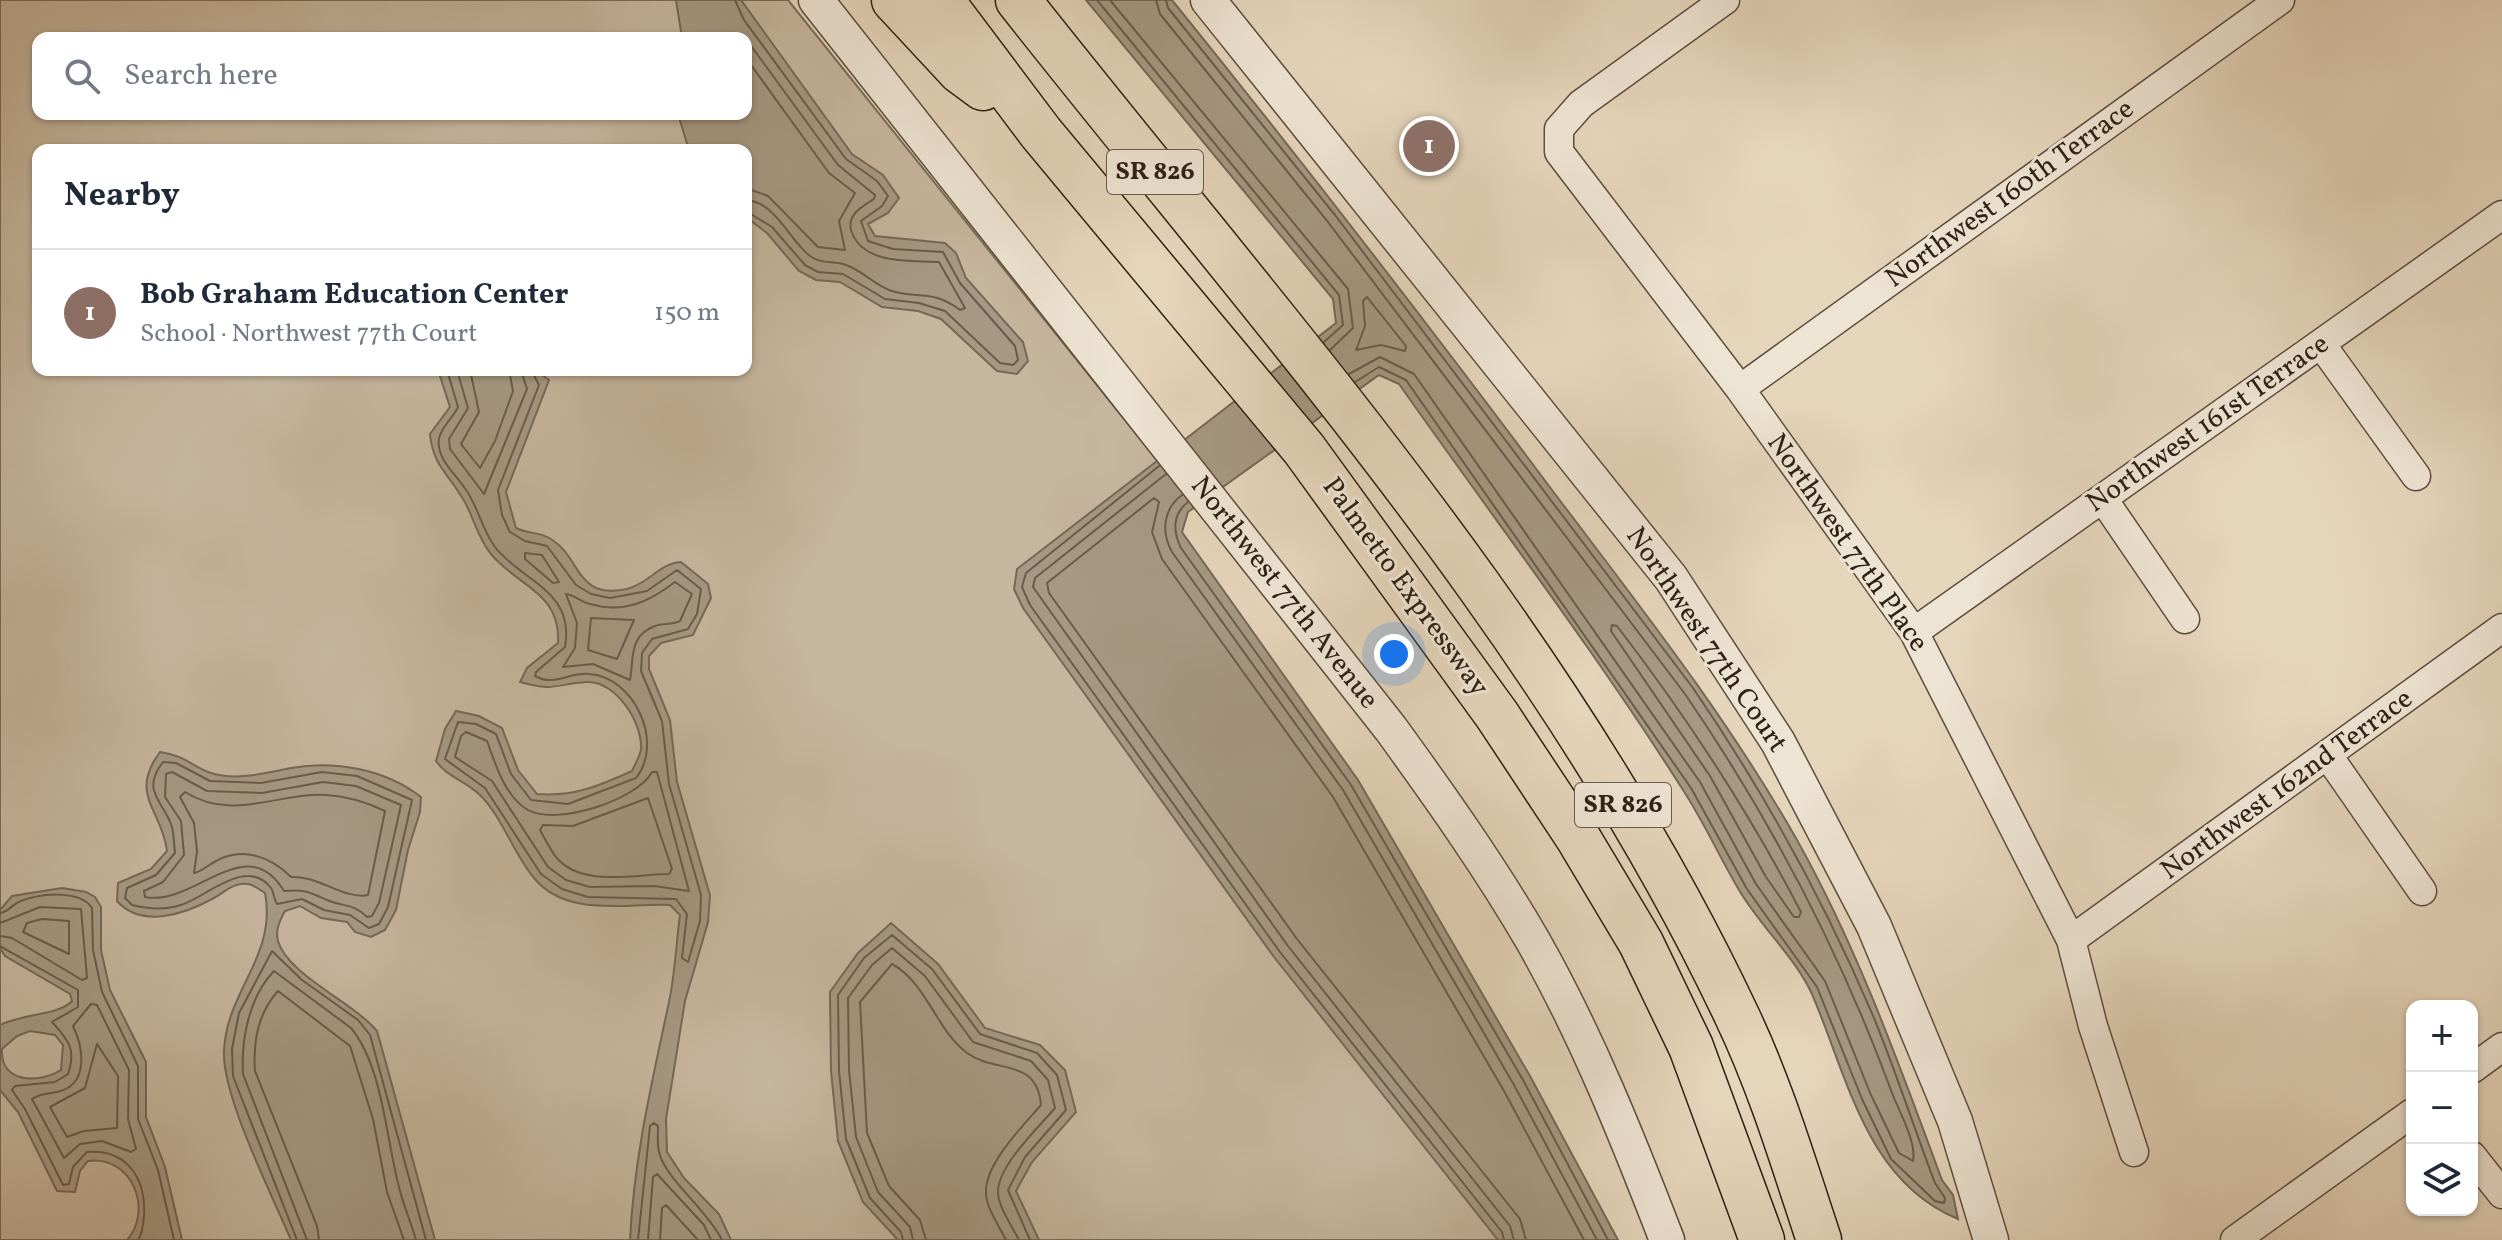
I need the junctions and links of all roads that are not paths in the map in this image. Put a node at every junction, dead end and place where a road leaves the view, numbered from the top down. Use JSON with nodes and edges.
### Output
{"nodes":[{"id":1,"x":816,"y":0,"type":"edge"},
{"id":2,"x":894,"y":0,"type":"edge"},
{"id":3,"x":941,"y":0,"type":"edge"},
{"id":4,"x":1018,"y":0,"type":"edge"},
{"id":5,"x":1208,"y":0,"type":"edge"},
{"id":6,"x":1725,"y":0,"type":"edge"},
{"id":7,"x":2280,"y":0,"type":"edge"},
{"id":8,"x":1041,"y":133,"type":"junction"},
{"id":9,"x":2502,"y":215,"type":"edge"},
{"id":10,"x":2321,"y":344,"type":"junction"},
{"id":11,"x":1740,"y":389,"type":"junction"},
{"id":12,"x":2416,"y":476,"type":"dead end"},
{"id":13,"x":2103,"y":499,"type":"junction"},
{"id":14,"x":2185,"y":619,"type":"dead end"},
{"id":15,"x":2502,"y":628,"type":"edge"},
{"id":16,"x":1914,"y":632,"type":"junction"},
{"id":17,"x":2329,"y":757,"type":"junction"},
{"id":18,"x":2422,"y":891,"type":"dead end"},
{"id":19,"x":2071,"y":940,"type":"junction"},
{"id":20,"x":2502,"y":1047,"type":"edge"},
{"id":21,"x":2478,"y":1065,"type":"edge"},
{"id":22,"x":2406,"y":1117,"type":"edge"},
{"id":23,"x":2134,"y":1152,"type":"dead end"},
{"id":24,"x":2478,"y":1164,"type":"edge"},
{"id":25,"x":2502,"y":1194,"type":"edge"},
{"id":26,"x":1667,"y":1240,"type":"edge"},
{"id":27,"x":1762,"y":1240,"type":"edge"},
{"id":28,"x":1819,"y":1240,"type":"edge"},
{"id":29,"x":1991,"y":1240,"type":"edge"},
{"id":30,"x":2235,"y":1240,"type":"edge"}],
"edges":[{"from":1,"to":26,"type":"street","name":"Northwest 77th Avenue"},
{"from":2,"to":8,"type":"highway"},
{"from":3,"to":8,"type":"highway","name":"Palmetto Expressway","number":"SR 826"},
{"from":4,"to":28,"type":"highway","number":"SR 826"},
{"from":5,"to":29,"type":"street","name":"Northwest 77th Court"},
{"from":6,"to":11,"type":"street","name":"Northwest 77th Place"},
{"from":7,"to":11,"type":"street","name":"Northwest 160th Terrace"},
{"from":8,"to":27,"type":"highway","name":"Palmetto Expressway","number":"SR 826"},
{"from":9,"to":10,"type":"street","name":"Northwest 161st Terrace"},
{"from":10,"to":12,"type":"street"},
{"from":10,"to":13,"type":"street","name":"Northwest 161st Terrace"},
{"from":11,"to":16,"type":"street","name":"Northwest 77th Place"},
{"from":13,"to":14,"type":"street"},
{"from":13,"to":16,"type":"street","name":"Northwest 161st Terrace"},
{"from":15,"to":17,"type":"street","name":"Northwest 162nd Terrace"},
{"from":16,"to":19,"type":"street","name":"Northwest 77th Place"},
{"from":17,"to":18,"type":"street"},
{"from":17,"to":19,"type":"street","name":"Northwest 162nd Terrace"},
{"from":19,"to":23,"type":"street","name":"Northwest 77th Place"},
{"from":20,"to":21,"type":"street"},
{"from":22,"to":30,"type":"street"},
{"from":24,"to":25,"type":"street"}]}
